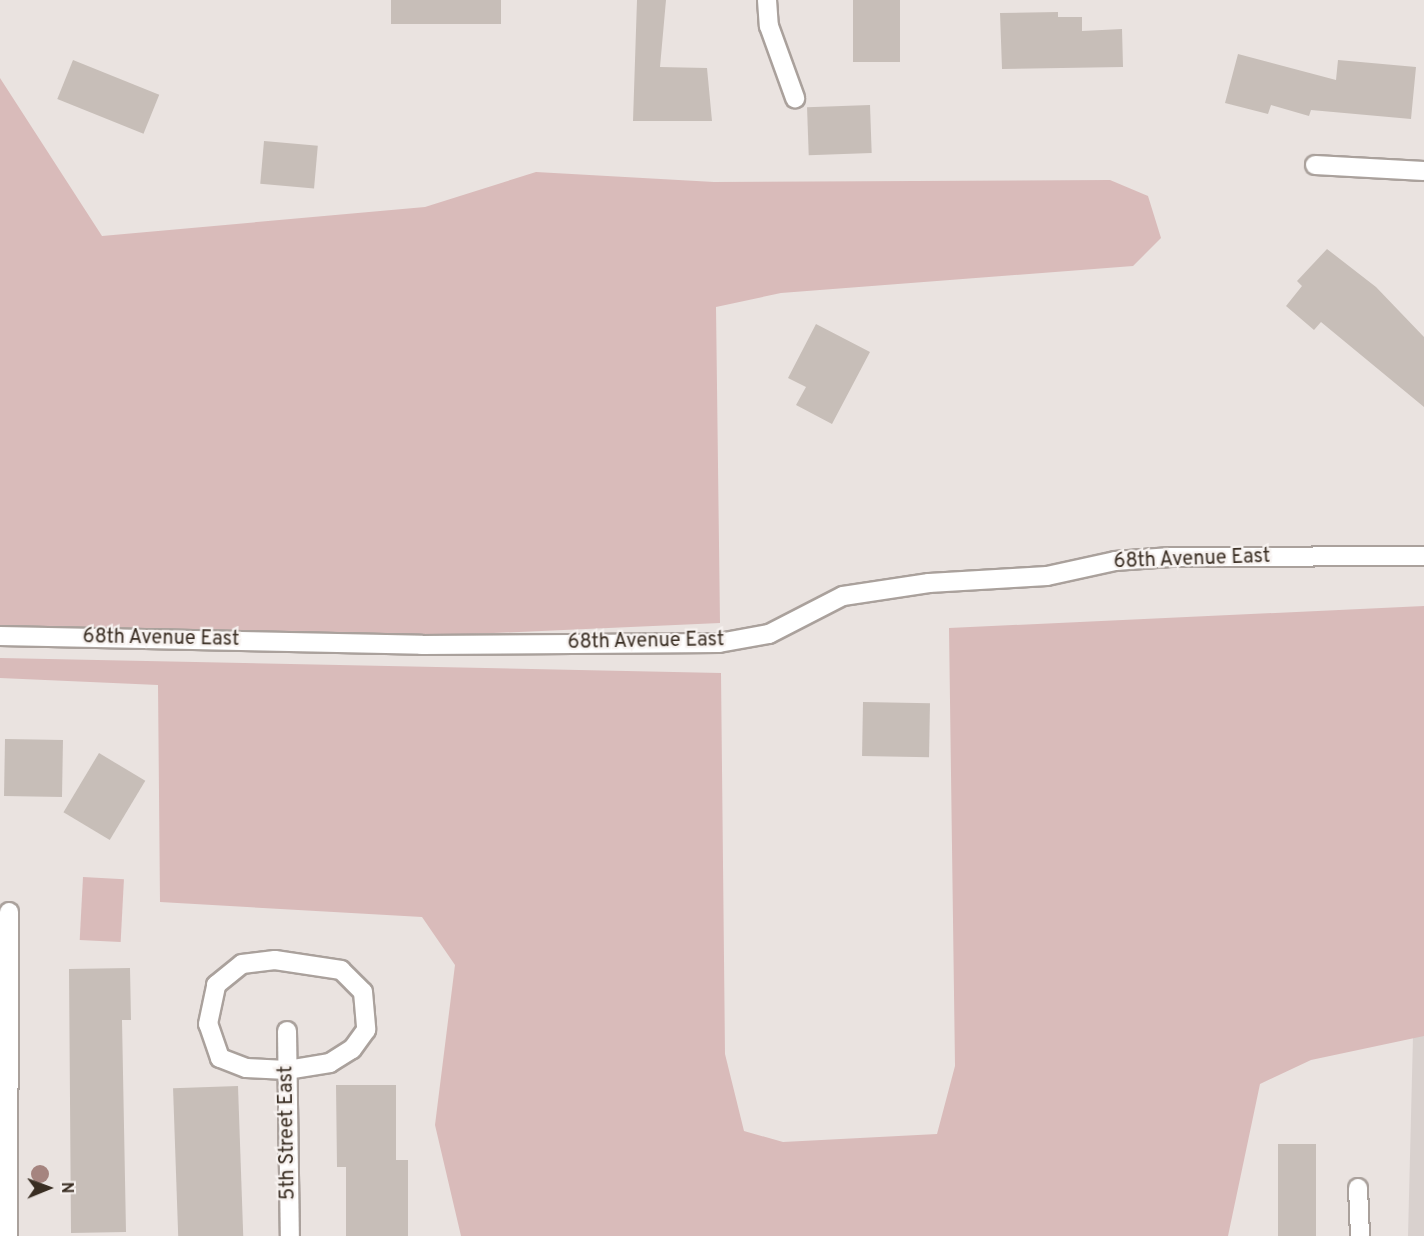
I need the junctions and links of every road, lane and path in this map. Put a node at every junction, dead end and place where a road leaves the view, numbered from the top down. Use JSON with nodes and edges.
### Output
{"nodes":[{"id":1,"x":767,"y":0,"type":"edge"},
{"id":2,"x":795,"y":98,"type":"dead end"},
{"id":3,"x":1315,"y":165,"type":"dead end"},
{"id":4,"x":1424,"y":171,"type":"edge"},
{"id":5,"x":1424,"y":556,"type":"edge"},
{"id":6,"x":0,"y":636,"type":"edge"},
{"id":7,"x":9,"y":912,"type":"dead end"},
{"id":8,"x":287,"y":1031,"type":"dead end"},
{"id":9,"x":287,"y":1070,"type":"junction"},
{"id":10,"x":1358,"y":1188,"type":"dead end"},
{"id":11,"x":8,"y":1236,"type":"edge"},
{"id":12,"x":290,"y":1236,"type":"edge"},
{"id":13,"x":1359,"y":1236,"type":"edge"}],
"edges":[{"from":1,"to":2,"type":"street"},
{"from":3,"to":4,"type":"street"},
{"from":5,"to":6,"type":"street","name":"68th Avenue East"},
{"from":7,"to":11,"type":"street"},
{"from":8,"to":9,"type":"street","name":"5th Street East"},
{"from":9,"to":9,"type":"street"},
{"from":9,"to":12,"type":"street","name":"5th Street East"},
{"from":10,"to":13,"type":"street"}]}
